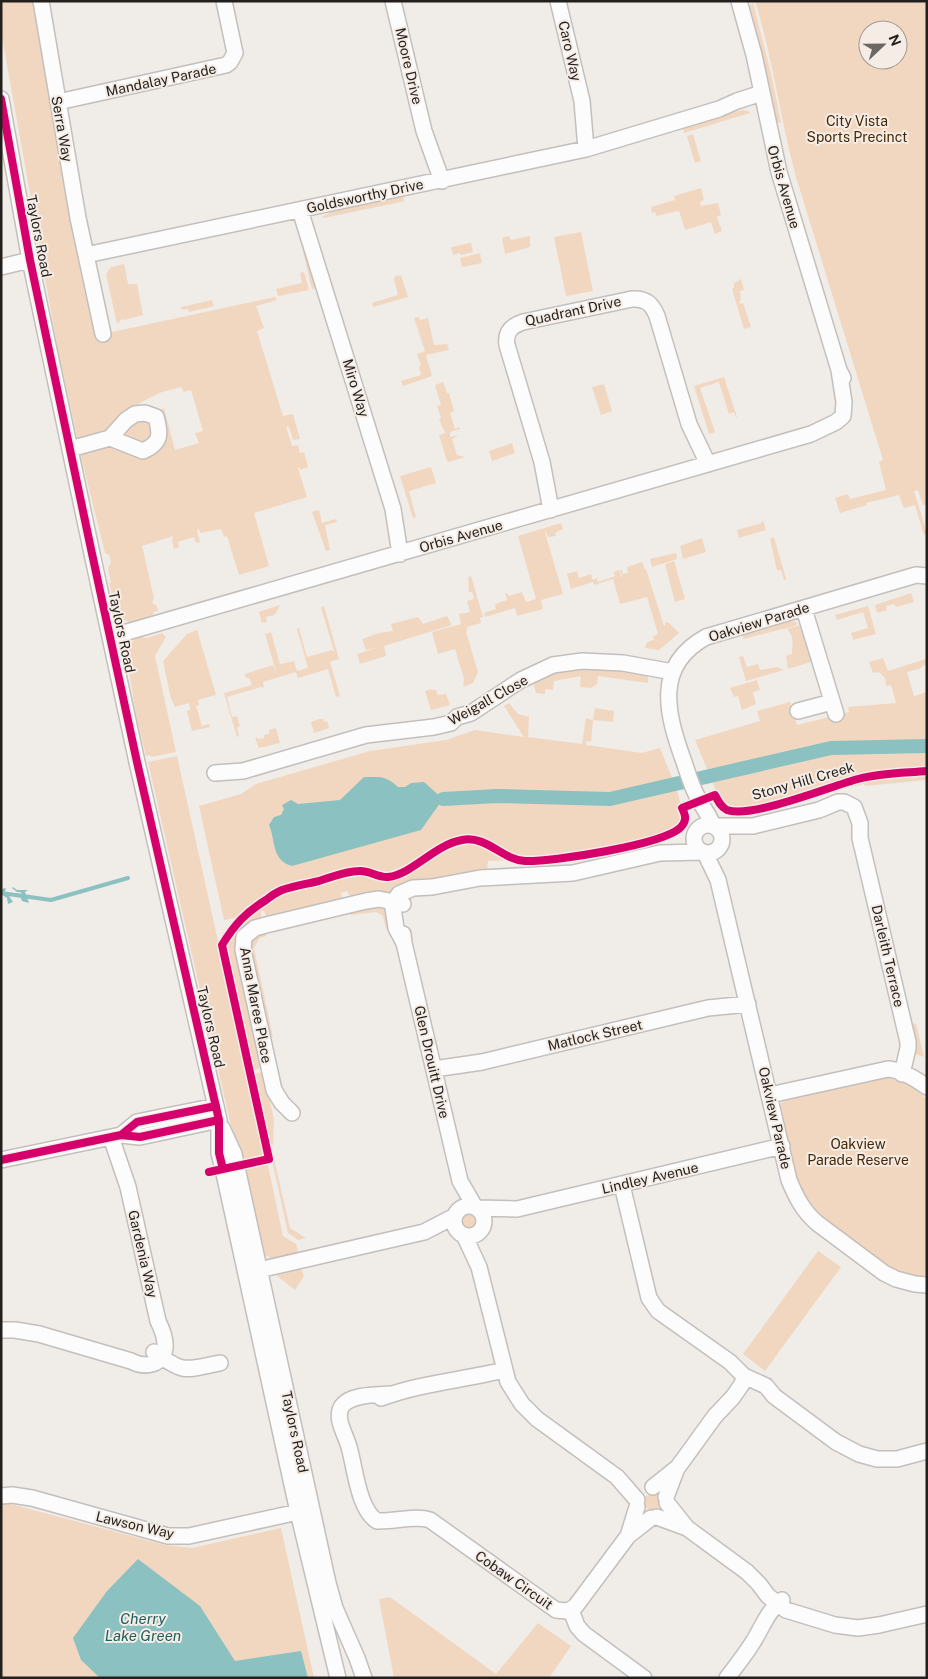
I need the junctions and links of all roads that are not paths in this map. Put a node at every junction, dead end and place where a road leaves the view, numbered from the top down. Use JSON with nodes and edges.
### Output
{"nodes":[{"id":1,"x":42,"y":1,"type":"edge"},
{"id":2,"x":224,"y":1,"type":"edge"},
{"id":3,"x":393,"y":1,"type":"edge"},
{"id":4,"x":558,"y":1,"type":"edge"},
{"id":5,"x":739,"y":1,"type":"edge"},
{"id":6,"x":1,"y":99,"type":"edge"},
{"id":7,"x":763,"y":99,"type":"junction"},
{"id":8,"x":58,"y":102,"type":"junction"},
{"id":9,"x":593,"y":147,"type":"junction"},
{"id":10,"x":435,"y":182,"type":"junction"},
{"id":11,"x":306,"y":209,"type":"junction"},
{"id":12,"x":86,"y":255,"type":"junction"},
{"id":13,"x":30,"y":260,"type":"junction"},
{"id":14,"x":1,"y":267,"type":"edge"},
{"id":15,"x":103,"y":334,"type":"dead end"},
{"id":16,"x":110,"y":438,"type":"dead end"},
{"id":17,"x":70,"y":449,"type":"junction"},
{"id":18,"x":702,"y":466,"type":"junction"},
{"id":19,"x":556,"y":508,"type":"junction"},
{"id":20,"x":406,"y":552,"type":"junction"},
{"id":21,"x":927,"y":576,"type":"edge"},
{"id":22,"x":804,"y":609,"type":"junction"},
{"id":23,"x":110,"y":637,"type":"junction"},
{"id":24,"x":673,"y":672,"type":"junction"},
{"id":25,"x":798,"y":711,"type":"dead end"},
{"id":26,"x":215,"y":773,"type":"dead end"},
{"id":27,"x":697,"y":798,"type":"junction"},
{"id":28,"x":714,"y":826,"type":"junction"},
{"id":29,"x":753,"y":826,"type":"junction"},
{"id":30,"x":695,"y":834,"type":"junction"},
{"id":31,"x":712,"y":850,"type":"junction"},
{"id":32,"x":660,"y":853,"type":"junction"},
{"id":33,"x":399,"y":902,"type":"junction"},
{"id":34,"x":747,"y":999,"type":"junction"},
{"id":35,"x":435,"y":1074,"type":"junction"},
{"id":36,"x":902,"y":1074,"type":"junction"},
{"id":37,"x":927,"y":1087,"type":"edge"},
{"id":38,"x":770,"y":1095,"type":"junction"},
{"id":39,"x":292,"y":1113,"type":"dead end"},
{"id":40,"x":218,"y":1117,"type":"junction"},
{"id":41,"x":116,"y":1136,"type":"junction"},
{"id":42,"x":782,"y":1146,"type":"junction"},
{"id":43,"x":1,"y":1160,"type":"edge"},
{"id":44,"x":460,"y":1181,"type":"junction"},
{"id":45,"x":622,"y":1184,"type":"junction"},
{"id":46,"x":476,"y":1208,"type":"junction"},
{"id":47,"x":517,"y":1209,"type":"junction"},
{"id":48,"x":456,"y":1214,"type":"junction"},
{"id":49,"x":481,"y":1230,"type":"junction"},
{"id":50,"x":424,"y":1232,"type":"junction"},
{"id":51,"x":461,"y":1233,"type":"junction"},
{"id":52,"x":479,"y":1267,"type":"junction"},
{"id":53,"x":252,"y":1272,"type":"junction"},
{"id":54,"x":927,"y":1285,"type":"edge"},
{"id":55,"x":1,"y":1330,"type":"edge"},
{"id":56,"x":158,"y":1354,"type":"junction"},
{"id":57,"x":220,"y":1363,"type":"dead end"},
{"id":58,"x":503,"y":1367,"type":"junction"},
{"id":59,"x":741,"y":1380,"type":"junction"},
{"id":60,"x":927,"y":1452,"type":"edge"},
{"id":61,"x":678,"y":1467,"type":"junction"},
{"id":62,"x":617,"y":1477,"type":"junction"},
{"id":63,"x":651,"y":1487,"type":"junction"},
{"id":64,"x":1,"y":1496,"type":"edge"},
{"id":65,"x":667,"y":1500,"type":"junction"},
{"id":66,"x":637,"y":1503,"type":"junction"},
{"id":67,"x":298,"y":1512,"type":"junction"},
{"id":68,"x":654,"y":1517,"type":"junction"},
{"id":69,"x":687,"y":1528,"type":"junction"},
{"id":70,"x":628,"y":1536,"type":"junction"},
{"id":71,"x":780,"y":1604,"type":"junction"},
{"id":72,"x":571,"y":1610,"type":"junction"},
{"id":73,"x":927,"y":1614,"type":"edge"},
{"id":74,"x":338,"y":1678,"type":"edge"},
{"id":75,"x":364,"y":1678,"type":"edge"},
{"id":76,"x":644,"y":1678,"type":"edge"},
{"id":77,"x":727,"y":1678,"type":"edge"}],
"edges":[{"from":1,"to":8,"type":"street","name":"Serra Way"},
{"from":2,"to":8,"type":"street","name":"Mandalay Parade"},
{"from":3,"to":10,"type":"street","name":"Moore Drive"},
{"from":4,"to":9,"type":"street","name":"Caro Way"},
{"from":5,"to":7,"type":"street","name":"Orbis Avenue"},
{"from":6,"to":13,"type":"street","name":"Taylors Road"},
{"from":7,"to":9,"type":"street","name":"Goldsworthy Drive"},
{"from":7,"to":18,"type":"street","name":"Orbis Avenue"},
{"from":8,"to":12,"type":"street","name":"Serra Way"},
{"from":9,"to":10,"type":"street","name":"Goldsworthy Drive"},
{"from":10,"to":11,"type":"street","name":"Goldsworthy Drive"},
{"from":11,"to":12,"type":"street","name":"Goldsworthy Drive"},
{"from":11,"to":20,"type":"street","name":"Miro Way"},
{"from":12,"to":15,"type":"street"},
{"from":13,"to":14,"type":"street"},
{"from":13,"to":17,"type":"street","name":"Taylors Road"},
{"from":16,"to":17,"type":"street"},
{"from":17,"to":23,"type":"street","name":"Taylors Road"},
{"from":18,"to":19,"type":"street","name":"Orbis Avenue"},
{"from":18,"to":19,"type":"street","name":"Quadrant Drive"},
{"from":19,"to":20,"type":"street","name":"Orbis Avenue"},
{"from":20,"to":23,"type":"street","name":"Orbis Avenue"},
{"from":21,"to":22,"type":"street","name":"Oakview Parade"},
{"from":22,"to":24,"type":"street","name":"Oakview Parade"},
{"from":22,"to":25,"type":"street"},
{"from":23,"to":40,"type":"street","name":"Taylors Road"},
{"from":24,"to":26,"type":"street","name":"Weigall Close"},
{"from":24,"to":27,"type":"street","name":"Oakview Parade"},
{"from":27,"to":28,"type":"street","name":"Oakview Parade"},
{"from":27,"to":30,"type":"street","name":"Oakview Parade"},
{"from":28,"to":29,"type":"street","name":"Darleith Terrace"},
{"from":28,"to":30,"type":"street"},
{"from":28,"to":31,"type":"street"},
{"from":29,"to":31,"type":"street","name":"Darleith Terrace"},
{"from":29,"to":36,"type":"street","name":"Darleith Terrace"},
{"from":30,"to":31,"type":"street"},
{"from":30,"to":32,"type":"street"},
{"from":31,"to":32,"type":"street"},
{"from":31,"to":34,"type":"street","name":"Oakview Parade"},
{"from":32,"to":33,"type":"street"},
{"from":33,"to":35,"type":"street","name":"Glen Drouitt Drive"},
{"from":33,"to":39,"type":"street","name":"Anna Maree Place"},
{"from":34,"to":35,"type":"street","name":"Matlock Street"},
{"from":34,"to":38,"type":"street","name":"Oakview Parade"},
{"from":35,"to":44,"type":"street","name":"Glen Drouitt Drive"},
{"from":36,"to":37,"type":"street"},
{"from":36,"to":38,"type":"street"},
{"from":38,"to":42,"type":"street","name":"Oakview Parade"},
{"from":40,"to":41,"type":"street"},
{"from":40,"to":53,"type":"street","name":"Taylors Road"},
{"from":41,"to":43,"type":"street"},
{"from":41,"to":56,"type":"street","name":"Gardenia Way"},
{"from":42,"to":45,"type":"street","name":"Lindley Avenue"},
{"from":42,"to":54,"type":"street","name":"Oakview Parade"},
{"from":44,"to":46,"type":"street","name":"Glen Drouitt Drive"},
{"from":44,"to":48,"type":"street","name":"Glen Drouitt Drive"},
{"from":45,"to":47,"type":"street","name":"Lindley Avenue"},
{"from":45,"to":59,"type":"street"},
{"from":46,"to":47,"type":"street","name":"Lindley Avenue"},
{"from":46,"to":48,"type":"street"},
{"from":46,"to":49,"type":"street"},
{"from":47,"to":49,"type":"street","name":"Lindley Avenue"},
{"from":48,"to":50,"type":"street"},
{"from":48,"to":51,"type":"street"},
{"from":49,"to":51,"type":"street"},
{"from":49,"to":52,"type":"street"},
{"from":50,"to":51,"type":"street"},
{"from":50,"to":53,"type":"street"},
{"from":51,"to":52,"type":"street"},
{"from":52,"to":58,"type":"street"},
{"from":53,"to":67,"type":"street","name":"Taylors Road"},
{"from":53,"to":75,"type":"street","name":"Taylors Road"},
{"from":55,"to":56,"type":"street"},
{"from":56,"to":57,"type":"street"},
{"from":58,"to":62,"type":"street"},
{"from":58,"to":72,"type":"street","name":"Cobaw Circuit"},
{"from":59,"to":60,"type":"street"},
{"from":59,"to":61,"type":"street"},
{"from":61,"to":63,"type":"street"},
{"from":61,"to":65,"type":"street"},
{"from":62,"to":63,"type":"street"},
{"from":62,"to":66,"type":"street"},
{"from":63,"to":65,"type":"street"},
{"from":63,"to":66,"type":"street"},
{"from":64,"to":67,"type":"street","name":"Lawson Way"},
{"from":65,"to":68,"type":"street"},
{"from":65,"to":69,"type":"street"},
{"from":66,"to":68,"type":"street"},
{"from":66,"to":70,"type":"street","name":"Cobaw Circuit"},
{"from":67,"to":74,"type":"street","name":"Taylors Road"},
{"from":68,"to":69,"type":"street"},
{"from":68,"to":70,"type":"street","name":"Cobaw Circuit"},
{"from":69,"to":71,"type":"street"},
{"from":70,"to":72,"type":"street","name":"Cobaw Circuit"},
{"from":71,"to":73,"type":"street"},
{"from":71,"to":77,"type":"street"},
{"from":72,"to":76,"type":"street"}]}
